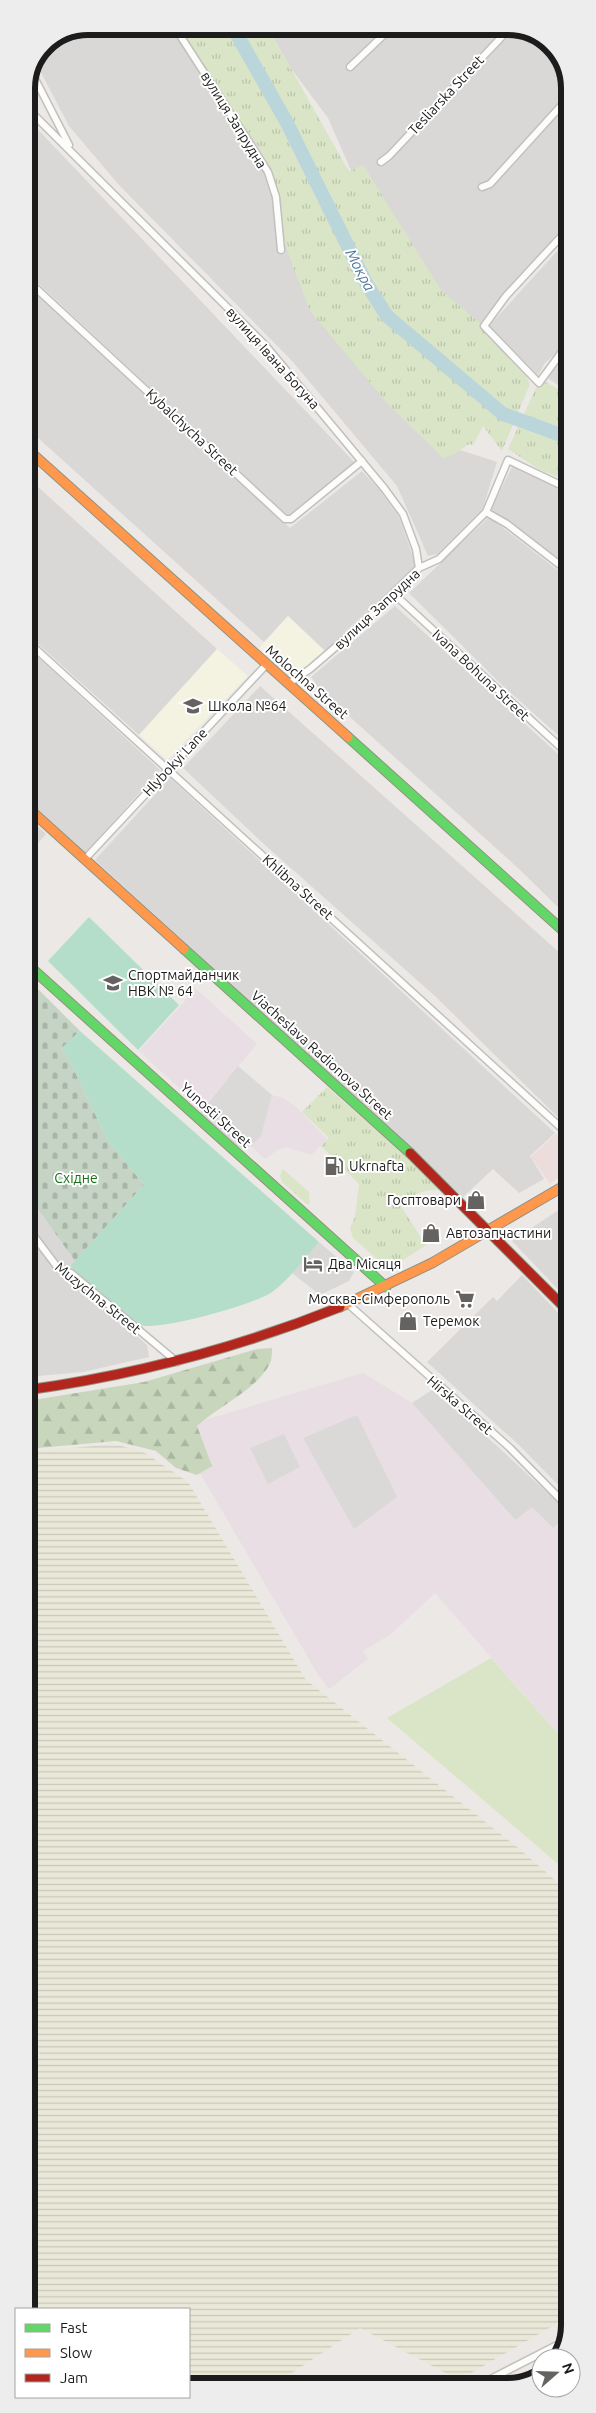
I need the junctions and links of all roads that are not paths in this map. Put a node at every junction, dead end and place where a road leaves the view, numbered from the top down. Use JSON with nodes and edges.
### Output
{"nodes":[{"id":1,"x":180,"y":35,"type":"edge"},
{"id":2,"x":384,"y":35,"type":"edge"},
{"id":3,"x":503,"y":35,"type":"edge"},
{"id":4,"x":350,"y":67,"type":"dead end"},
{"id":5,"x":36,"y":80,"type":"edge"},
{"id":6,"x":561,"y":106,"type":"edge"},
{"id":7,"x":35,"y":115,"type":"edge"},
{"id":8,"x":72,"y":150,"type":"junction"},
{"id":9,"x":381,"y":162,"type":"dead end"},
{"id":10,"x":482,"y":187,"type":"dead end"},
{"id":11,"x":561,"y":237,"type":"edge"},
{"id":12,"x":281,"y":250,"type":"dead end"},
{"id":13,"x":35,"y":287,"type":"edge"},
{"id":14,"x":561,"y":353,"type":"edge"},
{"id":15,"x":35,"y":456,"type":"edge"},
{"id":16,"x":362,"y":461,"type":"junction"},
{"id":17,"x":561,"y":485,"type":"edge"},
{"id":18,"x":486,"y":512,"type":"junction"},
{"id":19,"x":561,"y":566,"type":"edge"},
{"id":20,"x":419,"y":568,"type":"junction"},
{"id":21,"x":394,"y":594,"type":"junction"},
{"id":22,"x":35,"y":649,"type":"edge"},
{"id":23,"x":266,"y":665,"type":"junction"},
{"id":24,"x":288,"y":684,"type":"junction"},
{"id":25,"x":561,"y":748,"type":"edge"},
{"id":26,"x":169,"y":769,"type":"junction"},
{"id":27,"x":35,"y":814,"type":"edge"},
{"id":28,"x":85,"y":859,"type":"junction"},
{"id":29,"x":561,"y":929,"type":"edge"},
{"id":30,"x":35,"y":971,"type":"edge"},
{"id":31,"x":561,"y":1128,"type":"edge"},
{"id":32,"x":561,"y":1189,"type":"edge"},
{"id":33,"x":488,"y":1232,"type":"junction"},
{"id":34,"x":35,"y":1238,"type":"edge"},
{"id":35,"x":386,"y":1287,"type":"junction"},
{"id":36,"x":348,"y":1304,"type":"junction"},
{"id":37,"x":561,"y":1304,"type":"edge"},
{"id":38,"x":177,"y":1362,"type":"junction"},
{"id":39,"x":35,"y":1389,"type":"edge"},
{"id":40,"x":561,"y":1500,"type":"edge"},
{"id":41,"x":557,"y":2345,"type":"edge"},
{"id":42,"x":493,"y":2378,"type":"edge"}],
"edges":[{"from":1,"to":12,"type":"street","name":"вулиця Запрудна"},
{"from":2,"to":4,"type":"street"},
{"from":3,"to":9,"type":"street","name":"Tesliarska Street"},
{"from":5,"to":8,"type":"street","name":"вулиця Івана Богуна"},
{"from":6,"to":10,"type":"street"},
{"from":7,"to":8,"type":"street","name":"вулиця Івана Богуна"},
{"from":8,"to":16,"type":"street","name":"вулиця Івана Богуна"},
{"from":11,"to":14,"type":"street"},
{"from":13,"to":16,"type":"street","name":"Kybalchycha Street"},
{"from":15,"to":23,"type":"main road","name":"Molochna Street"},
{"from":16,"to":20,"type":"street","name":"вулиця Івана Богуна"},
{"from":17,"to":18,"type":"street"},
{"from":18,"to":19,"type":"street"},
{"from":18,"to":20,"type":"street","name":"вулиця Запрудна"},
{"from":20,"to":21,"type":"street","name":"вулиця Запрудна"},
{"from":21,"to":24,"type":"street","name":"вулиця Запрудна"},
{"from":21,"to":25,"type":"street","name":"Ivana Bohuna Street"},
{"from":22,"to":26,"type":"street","name":"Khlibna Street"},
{"from":23,"to":24,"type":"main road","name":"Molochna Street"},
{"from":23,"to":26,"type":"street","name":"Hlybokyi Lane"},
{"from":24,"to":29,"type":"main road","name":"Molochna Street"},
{"from":26,"to":28,"type":"street","name":"Hlybokyi Lane"},
{"from":26,"to":31,"type":"street","name":"Khlibna Street"},
{"from":27,"to":28,"type":"main road","name":"Viacheslava Radionova Street"},
{"from":28,"to":33,"type":"main road","name":"Viacheslava Radionova Street"},
{"from":30,"to":35,"type":"main road","name":"Yunosti Street"},
{"from":32,"to":33,"type":"main road"},
{"from":33,"to":35,"type":"main road"},
{"from":33,"to":37,"type":"main road","name":"Viacheslava Radionova Street"},
{"from":34,"to":38,"type":"street","name":"Muzychna Street"},
{"from":35,"to":36,"type":"main road"},
{"from":36,"to":38,"type":"main road"},
{"from":36,"to":40,"type":"street","name":"Hirska Street"},
{"from":38,"to":39,"type":"main road"},
{"from":41,"to":42,"type":"street"}]}
